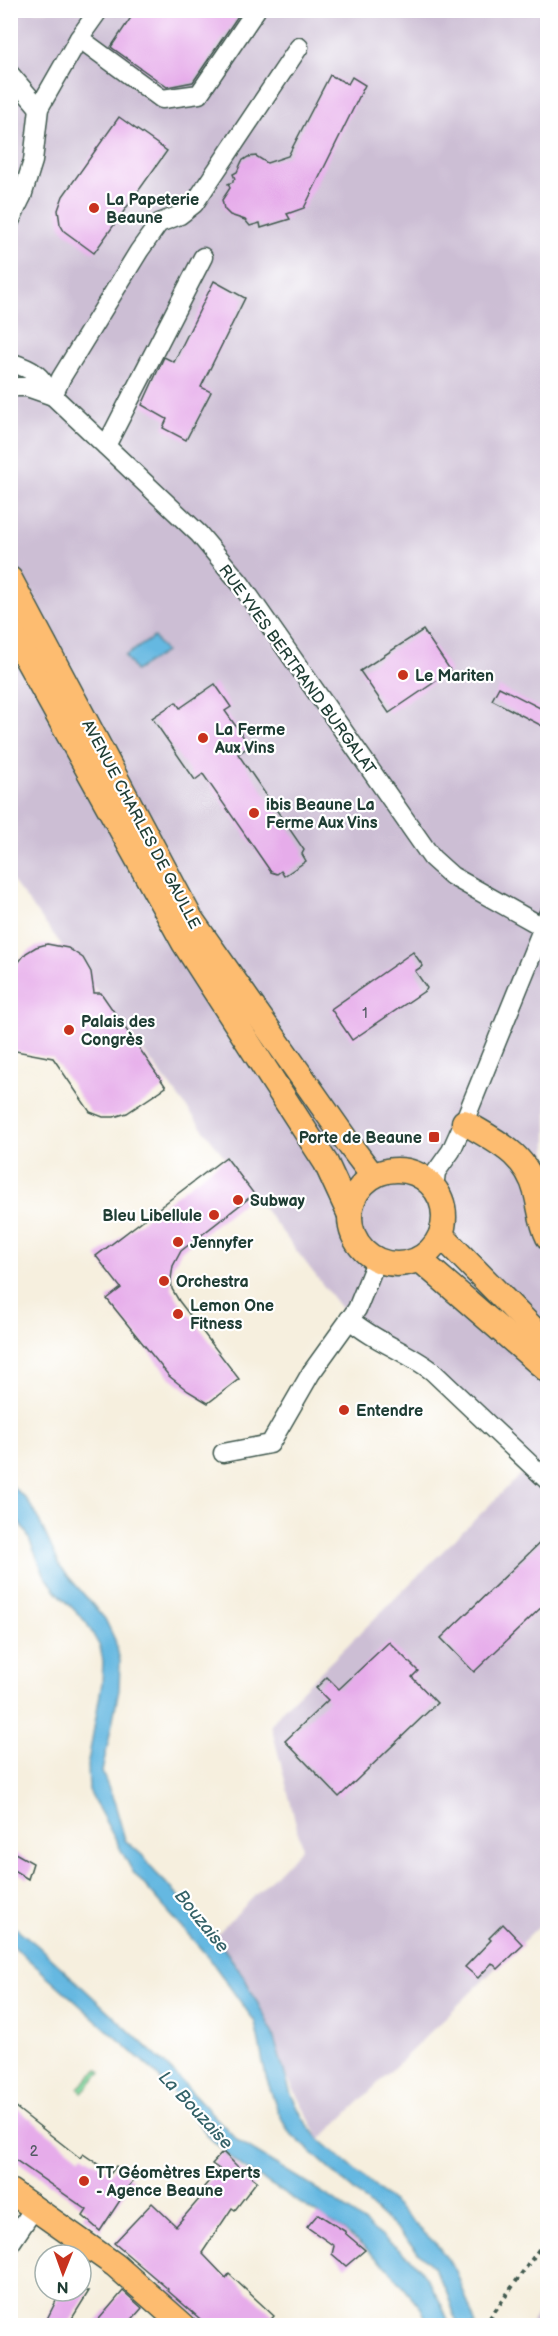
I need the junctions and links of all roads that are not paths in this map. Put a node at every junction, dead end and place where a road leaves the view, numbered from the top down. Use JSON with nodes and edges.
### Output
{"nodes":[{"id":1,"x":99,"y":10,"type":"edge"},
{"id":2,"x":256,"y":10,"type":"edge"},
{"id":3,"x":79,"y":38,"type":"junction"},
{"id":4,"x":299,"y":46,"type":"dead end"},
{"id":5,"x":10,"y":74,"type":"edge"},
{"id":6,"x":39,"y":108,"type":"junction"},
{"id":7,"x":16,"y":203,"type":"edge"},
{"id":8,"x":10,"y":221,"type":"edge"},
{"id":9,"x":203,"y":257,"type":"dead end"},
{"id":10,"x":10,"y":362,"type":"edge"},
{"id":11,"x":10,"y":387,"type":"edge"},
{"id":12,"x":53,"y":396,"type":"junction"},
{"id":13,"x":106,"y":446,"type":"junction"},
{"id":14,"x":10,"y":579,"type":"edge"},
{"id":15,"x":10,"y":629,"type":"edge"},
{"id":16,"x":545,"y":924,"type":"edge"},
{"id":17,"x":464,"y":1122,"type":"junction"},
{"id":18,"x":373,"y":1176,"type":"junction"},
{"id":19,"x":434,"y":1188,"type":"junction"},
{"id":20,"x":350,"y":1215,"type":"junction"},
{"id":21,"x":441,"y":1235,"type":"junction"},
{"id":22,"x":548,"y":1237,"type":"edge"},
{"id":23,"x":376,"y":1259,"type":"junction"},
{"id":24,"x":419,"y":1259,"type":"junction"},
{"id":25,"x":349,"y":1319,"type":"junction"},
{"id":26,"x":548,"y":1344,"type":"edge"},
{"id":27,"x":548,"y":1371,"type":"edge"},
{"id":28,"x":223,"y":1453,"type":"dead end"},
{"id":29,"x":548,"y":1481,"type":"edge"},
{"id":30,"x":10,"y":2191,"type":"edge"},
{"id":31,"x":35,"y":2207,"type":"junction"},
{"id":32,"x":10,"y":2244,"type":"edge"},
{"id":33,"x":184,"y":2325,"type":"edge"}],
"edges":[{"from":1,"to":3,"type":"street"},
{"from":2,"to":3,"type":"street"},
{"from":3,"to":6,"type":"street"},
{"from":4,"to":12,"type":"street"},
{"from":5,"to":6,"type":"street"},
{"from":6,"to":7,"type":"street"},
{"from":7,"to":8,"type":"street"},
{"from":9,"to":13,"type":"street"},
{"from":10,"to":12,"type":"street","name":"RUE YVES BERTRAND BURGALAT"},
{"from":11,"to":12,"type":"street","name":"RUE YVES BERTRAND BURGALAT"},
{"from":12,"to":13,"type":"street","name":"RUE YVES BERTRAND BURGALAT"},
{"from":13,"to":16,"type":"street","name":"RUE YVES BERTRAND BURGALAT"},
{"from":14,"to":18,"type":"main road","name":"AVENUE CHARLES DE GAULLE"},
{"from":15,"to":20,"type":"main road","name":"AVENUE CHARLES DE GAULLE"},
{"from":16,"to":17,"type":"street"},
{"from":17,"to":19,"type":"street"},
{"from":17,"to":22,"type":"main road"},
{"from":18,"to":19,"type":"main road"},
{"from":18,"to":20,"type":"main road"},
{"from":19,"to":21,"type":"main road"},
{"from":20,"to":23,"type":"main road","name":"AVENUE CHARLES DE GAULLE"},
{"from":21,"to":24,"type":"main road"},
{"from":21,"to":26,"type":"main road"},
{"from":23,"to":24,"type":"main road"},
{"from":23,"to":25,"type":"street"},
{"from":24,"to":27,"type":"main road"},
{"from":25,"to":28,"type":"street"},
{"from":25,"to":29,"type":"street"},
{"from":30,"to":31,"type":"main road"},
{"from":31,"to":32,"type":"street"},
{"from":31,"to":33,"type":"main road"}]}
